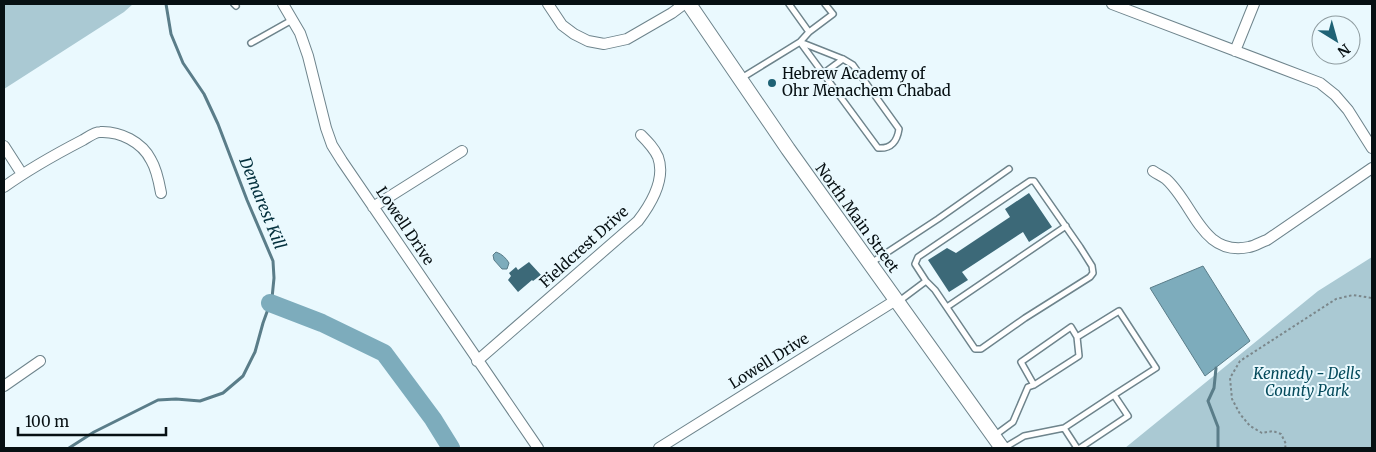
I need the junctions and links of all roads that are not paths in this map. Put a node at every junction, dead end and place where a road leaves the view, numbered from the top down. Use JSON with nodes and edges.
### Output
{"nodes":[{"id":1,"x":283,"y":4,"type":"edge"},
{"id":2,"x":548,"y":4,"type":"edge"},
{"id":3,"x":684,"y":4,"type":"edge"},
{"id":4,"x":688,"y":4,"type":"edge"},
{"id":5,"x":789,"y":4,"type":"edge"},
{"id":6,"x":826,"y":4,"type":"edge"},
{"id":7,"x":1112,"y":4,"type":"edge"},
{"id":8,"x":1254,"y":4,"type":"edge"},
{"id":9,"x":293,"y":20,"type":"junction"},
{"id":10,"x":809,"y":32,"type":"junction"},
{"id":11,"x":800,"y":42,"type":"junction"},
{"id":12,"x":251,"y":43,"type":"dead end"},
{"id":13,"x":1235,"y":50,"type":"junction"},
{"id":14,"x":843,"y":59,"type":"junction"},
{"id":15,"x":824,"y":73,"type":"junction"},
{"id":16,"x":740,"y":79,"type":"junction"},
{"id":17,"x":641,"y":135,"type":"dead end"},
{"id":18,"x":4,"y":146,"type":"edge"},
{"id":19,"x":1372,"y":148,"type":"edge"},
{"id":20,"x":462,"y":151,"type":"dead end"},
{"id":21,"x":1372,"y":168,"type":"edge"},
{"id":22,"x":1009,"y":169,"type":"dead end"},
{"id":23,"x":1153,"y":171,"type":"dead end"},
{"id":24,"x":22,"y":174,"type":"junction"},
{"id":25,"x":4,"y":187,"type":"edge"},
{"id":26,"x":161,"y":193,"type":"dead end"},
{"id":27,"x":373,"y":206,"type":"junction"},
{"id":28,"x":1066,"y":226,"type":"junction"},
{"id":29,"x":871,"y":263,"type":"junction"},
{"id":30,"x":926,"y":281,"type":"junction"},
{"id":31,"x":896,"y":301,"type":"junction"},
{"id":32,"x":947,"y":307,"type":"junction"},
{"id":33,"x":1077,"y":337,"type":"junction"},
{"id":34,"x":477,"y":360,"type":"junction"},
{"id":35,"x":40,"y":361,"type":"dead end"},
{"id":36,"x":1034,"y":385,"type":"junction"},
{"id":37,"x":4,"y":386,"type":"edge"},
{"id":38,"x":1114,"y":395,"type":"junction"},
{"id":39,"x":1064,"y":428,"type":"junction"},
{"id":40,"x":994,"y":436,"type":"junction"},
{"id":41,"x":538,"y":448,"type":"edge"},
{"id":42,"x":659,"y":448,"type":"edge"},
{"id":43,"x":1003,"y":448,"type":"edge"},
{"id":44,"x":1078,"y":448,"type":"edge"}],
"edges":[{"from":1,"to":9,"type":"street","name":"Lowell Drive"},
{"from":2,"to":3,"type":"street"},
{"from":4,"to":16,"type":"street","name":"North Main Street"},
{"from":5,"to":10,"type":"lane"},
{"from":6,"to":10,"type":"lane"},
{"from":7,"to":13,"type":"street"},
{"from":8,"to":13,"type":"street"},
{"from":9,"to":12,"type":"lane"},
{"from":9,"to":27,"type":"street","name":"Lowell Drive"},
{"from":10,"to":11,"type":"lane"},
{"from":11,"to":14,"type":"lane"},
{"from":11,"to":15,"type":"lane"},
{"from":11,"to":16,"type":"lane"},
{"from":13,"to":19,"type":"street"},
{"from":14,"to":15,"type":"lane"},
{"from":14,"to":15,"type":"lane"},
{"from":16,"to":29,"type":"street","name":"North Main Street"},
{"from":17,"to":34,"type":"street","name":"Fieldcrest Drive"},
{"from":18,"to":24,"type":"street"},
{"from":20,"to":27,"type":"street"},
{"from":21,"to":23,"type":"street"},
{"from":22,"to":29,"type":"lane"},
{"from":24,"to":25,"type":"street"},
{"from":24,"to":26,"type":"street"},
{"from":27,"to":34,"type":"street","name":"Lowell Drive"},
{"from":28,"to":30,"type":"lane"},
{"from":28,"to":32,"type":"lane"},
{"from":28,"to":32,"type":"lane"},
{"from":29,"to":31,"type":"street","name":"North Main Street"},
{"from":30,"to":31,"type":"lane"},
{"from":30,"to":32,"type":"lane"},
{"from":31,"to":40,"type":"street","name":"North Main Street"},
{"from":31,"to":42,"type":"street","name":"Lowell Drive"},
{"from":33,"to":36,"type":"lane"},
{"from":33,"to":36,"type":"lane"},
{"from":33,"to":38,"type":"lane"},
{"from":34,"to":41,"type":"street","name":"Lowell Drive"},
{"from":35,"to":37,"type":"street"},
{"from":36,"to":40,"type":"lane"},
{"from":38,"to":39,"type":"lane"},
{"from":38,"to":44,"type":"lane"},
{"from":39,"to":43,"type":"lane"},
{"from":39,"to":44,"type":"lane"},
{"from":40,"to":43,"type":"street","name":"North Main Street"}]}
